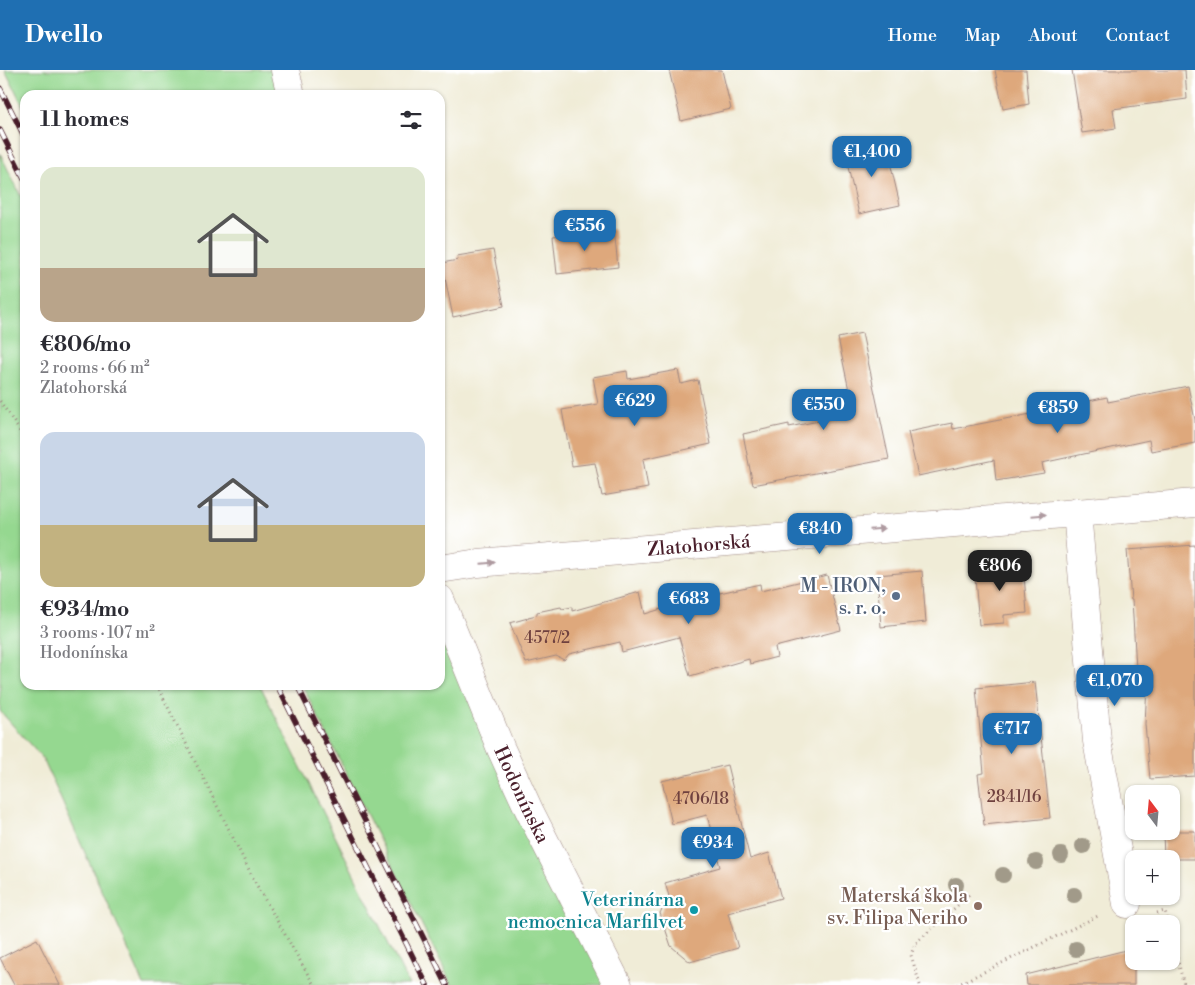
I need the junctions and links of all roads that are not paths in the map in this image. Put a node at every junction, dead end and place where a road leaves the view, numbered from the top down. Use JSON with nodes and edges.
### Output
{"nodes":[{"id":1,"x":285,"y":70,"type":"edge"},
{"id":2,"x":290,"y":90,"type":"edge"},
{"id":3,"x":1195,"y":503,"type":"edge"},
{"id":4,"x":1077,"y":512,"type":"junction"},
{"id":5,"x":445,"y":567,"type":"edge"},
{"id":6,"x":445,"y":612,"type":"edge"},
{"id":7,"x":1117,"y":908,"type":"road end"},
{"id":8,"x":618,"y":985,"type":"edge"}],
"edges":[{"from":1,"to":2,"type":"street"},
{"from":3,"to":4,"type":"street","name":"Zlatohorská"},
{"from":5,"to":4,"type":"street","name":"Zlatohorská","one_way":true},
{"from":4,"to":7,"type":"street"},
{"from":6,"to":8,"type":"street","name":"Hodonínska"}]}
